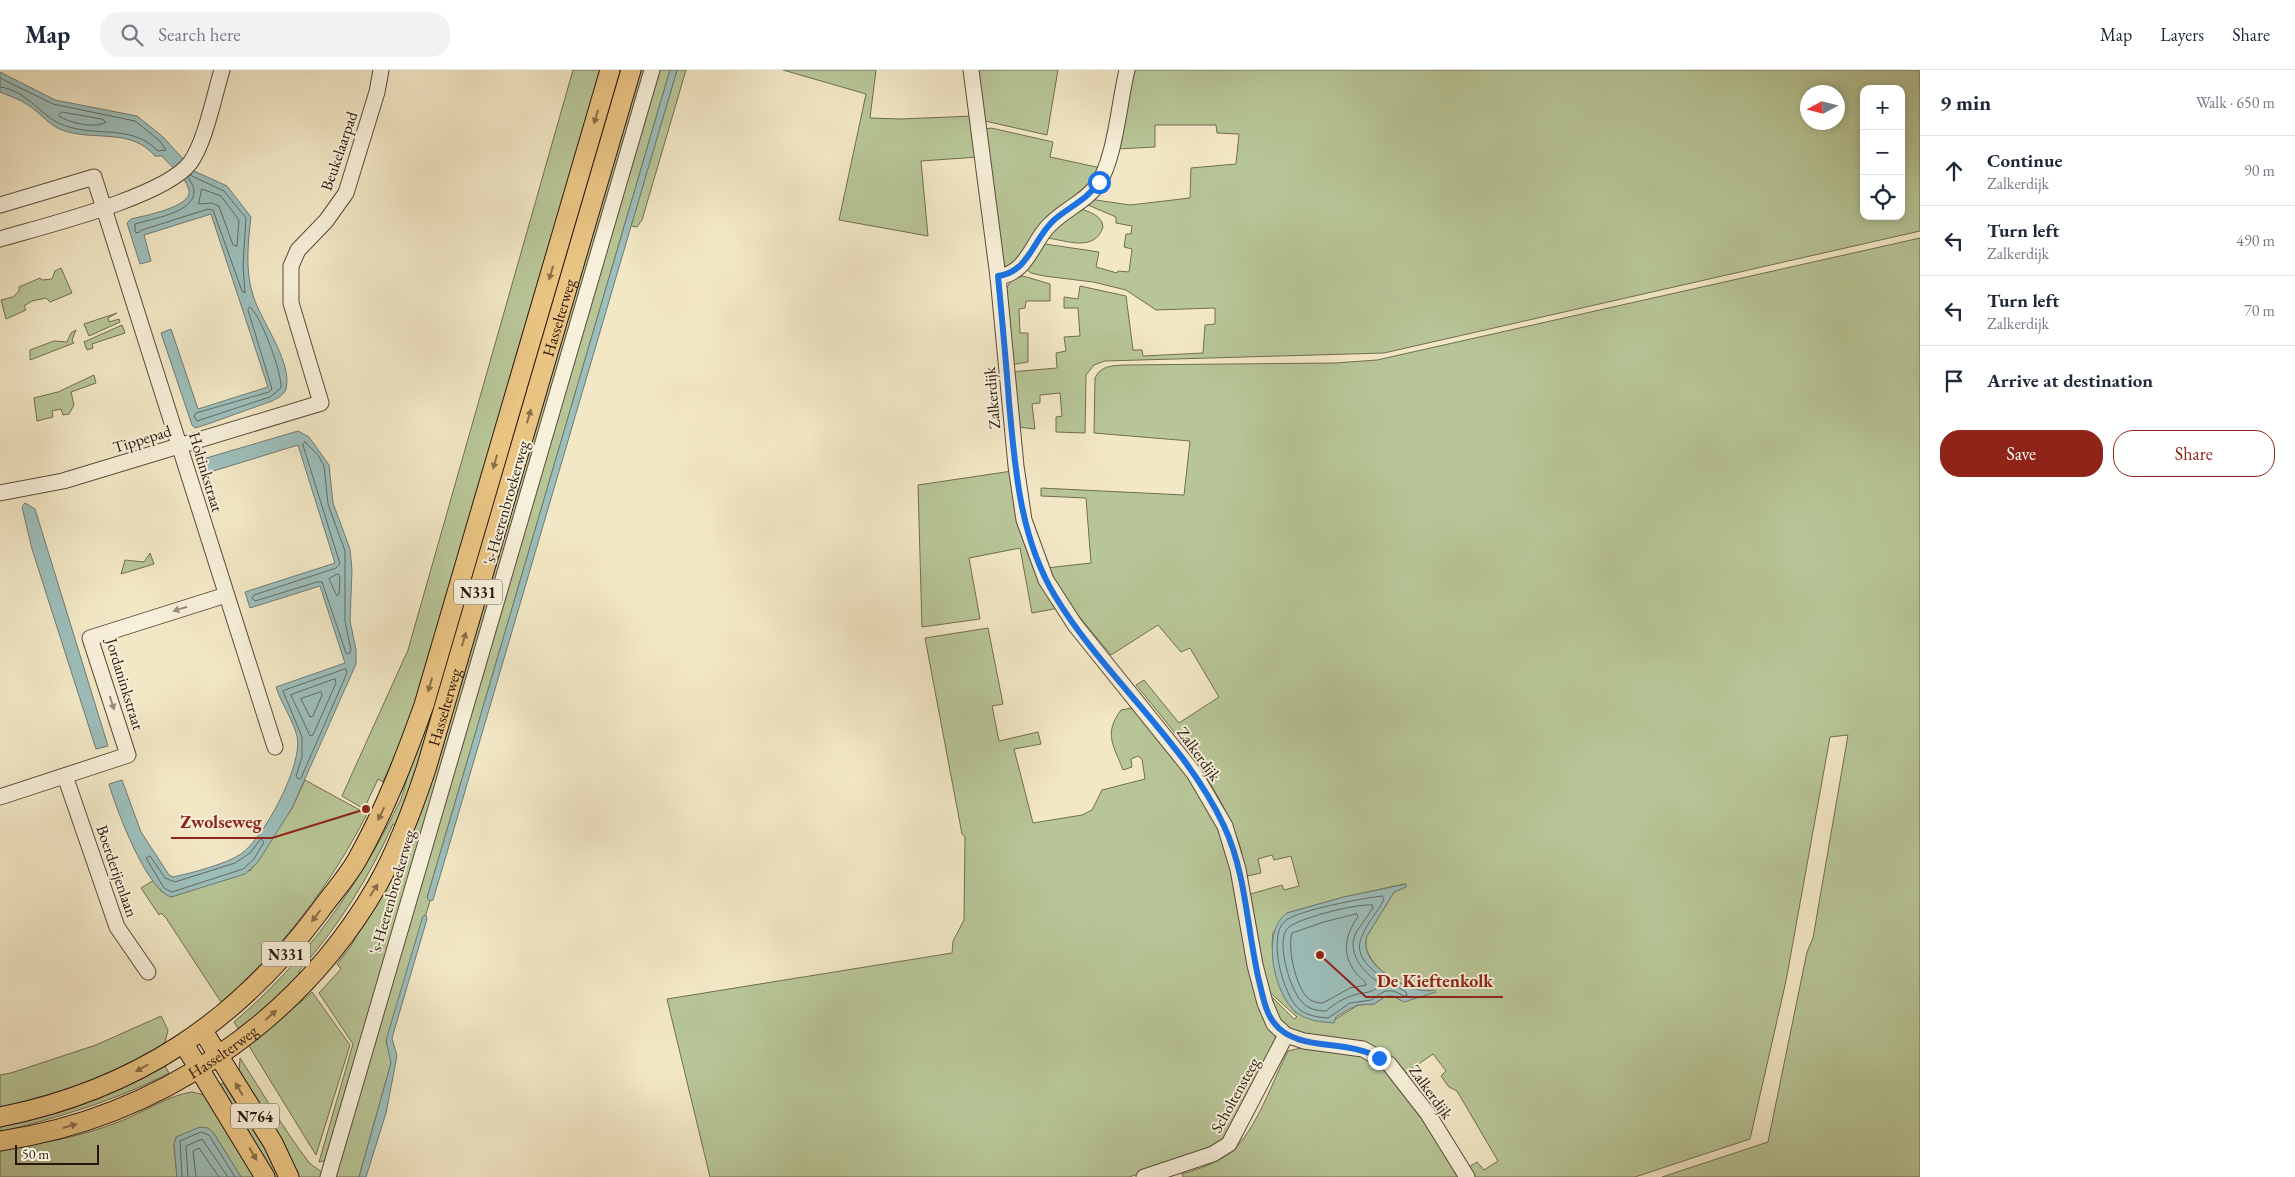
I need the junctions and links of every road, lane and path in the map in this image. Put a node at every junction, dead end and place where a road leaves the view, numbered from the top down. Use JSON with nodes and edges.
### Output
{"nodes":[{"id":1,"x":222,"y":70,"type":"edge"},
{"id":2,"x":381,"y":70,"type":"edge"},
{"id":3,"x":610,"y":70,"type":"edge"},
{"id":4,"x":631,"y":70,"type":"edge"},
{"id":5,"x":652,"y":70,"type":"edge"},
{"id":6,"x":971,"y":70,"type":"edge"},
{"id":7,"x":1127,"y":70,"type":"edge"},
{"id":8,"x":0,"y":206,"type":"edge"},
{"id":9,"x":103,"y":207,"type":"junction"},
{"id":10,"x":0,"y":239,"type":"edge"},
{"id":11,"x":998,"y":276,"type":"junction"},
{"id":12,"x":321,"y":403,"type":"joint"},
{"id":13,"x":180,"y":445,"type":"junction"},
{"id":14,"x":0,"y":492,"type":"edge"},
{"id":15,"x":226,"y":595,"type":"junction"},
{"id":16,"x":276,"y":747,"type":"dead end"},
{"id":17,"x":65,"y":776,"type":"junction"},
{"id":18,"x":0,"y":797,"type":"edge"},
{"id":19,"x":148,"y":972,"type":"dead end"},
{"id":20,"x":203,"y":1031,"type":"junction"},
{"id":21,"x":1286,"y":1035,"type":"junction"},
{"id":22,"x":184,"y":1044,"type":"junction"},
{"id":23,"x":219,"y":1055,"type":"junction"},
{"id":24,"x":198,"y":1069,"type":"junction"},
{"id":25,"x":0,"y":1117,"type":"edge"},
{"id":26,"x":0,"y":1141,"type":"edge"},
{"id":27,"x":265,"y":1177,"type":"edge"},
{"id":28,"x":289,"y":1177,"type":"edge"},
{"id":29,"x":328,"y":1177,"type":"edge"},
{"id":30,"x":1144,"y":1177,"type":"edge"},
{"id":31,"x":1467,"y":1177,"type":"edge"}],
"edges":[{"from":1,"to":9,"type":"street"},
{"from":2,"to":12,"type":"street","name":"Beukelaarpad"},
{"from":3,"to":20,"type":"main road","name":"Hasselterweg","number":"N331","one_way":true},
{"from":23,"to":4,"type":"main road","name":"Hasselterweg","number":"N331","one_way":true},
{"from":5,"to":29,"type":"street","name":"'s-Heerenbroekerweg"},
{"from":6,"to":11,"type":"street","name":"Zalkerdijk"},
{"from":7,"to":11,"type":"street"},
{"from":8,"to":9,"type":"street","name":"Holtinkstraat"},
{"from":9,"to":10,"type":"street"},
{"from":9,"to":13,"type":"street","name":"Holtinkstraat"},
{"from":11,"to":21,"type":"street","name":"Zalkerdijk"},
{"from":12,"to":13,"type":"street","name":"Tippepad"},
{"from":13,"to":14,"type":"street","name":"Tippepad"},
{"from":13,"to":15,"type":"street","name":"Holtinkstraat"},
{"from":15,"to":16,"type":"street","name":"Holtinkstraat"},
{"from":15,"to":17,"type":"street","name":"Jordaninkstraat","one_way":true},
{"from":17,"to":18,"type":"street"},
{"from":17,"to":19,"type":"street","name":"Boerderijenlaan"},
{"from":20,"to":22,"type":"main road","name":"Hasselterweg","number":"N331"},
{"from":20,"to":23,"type":"main road"},
{"from":21,"to":30,"type":"street","name":"Scholtensteeg"},
{"from":21,"to":31,"type":"street","name":"Zalkerdijk"},
{"from":22,"to":24,"type":"main road"},
{"from":22,"to":25,"type":"main road","name":"Hasselterweg","number":"N331","one_way":true},
{"from":23,"to":24,"type":"main road","name":"Hasselterweg","number":"N331"},
{"from":28,"to":23,"type":"main road","number":"N764","one_way":true},
{"from":26,"to":24,"type":"main road","name":"Hasselterweg","number":"N331","one_way":true},
{"from":24,"to":27,"type":"main road","number":"N764","one_way":true}]}
